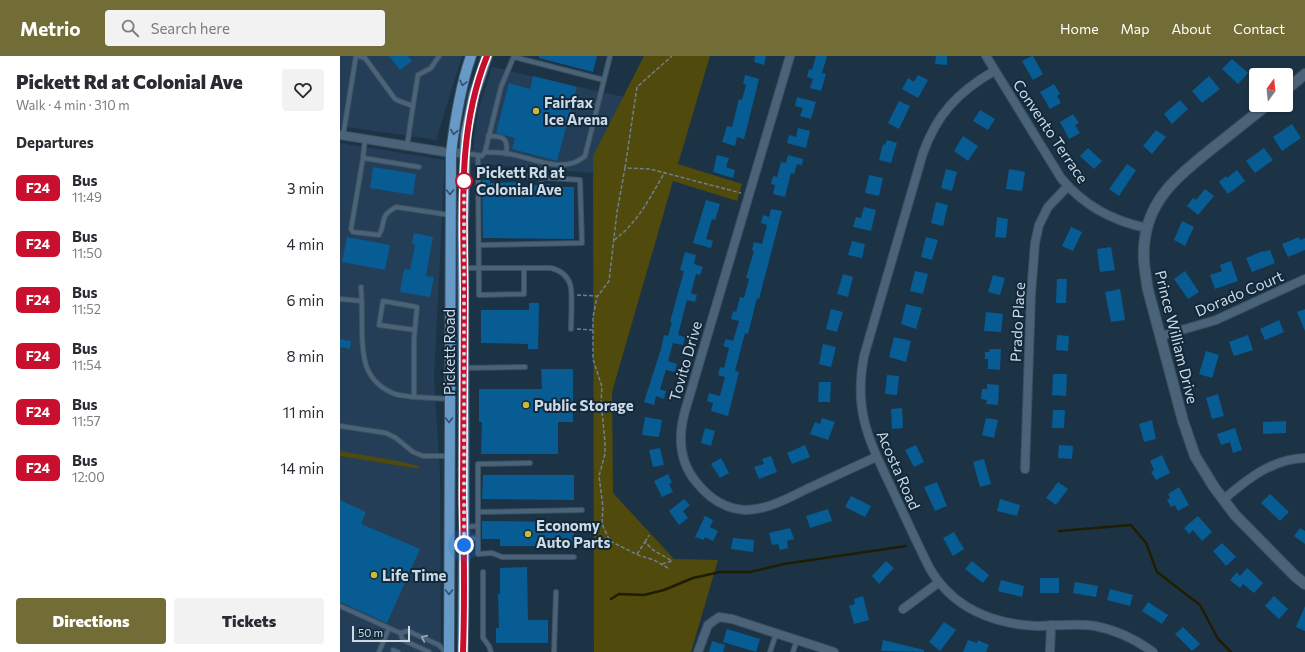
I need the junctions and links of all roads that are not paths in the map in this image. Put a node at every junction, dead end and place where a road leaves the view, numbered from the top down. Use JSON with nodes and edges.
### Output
{"nodes":[{"id":1,"x":357,"y":56,"type":"edge"},
{"id":2,"x":439,"y":56,"type":"edge"},
{"id":3,"x":471,"y":56,"type":"edge"},
{"id":4,"x":487,"y":56,"type":"edge"},
{"id":5,"x":514,"y":56,"type":"edge"},
{"id":6,"x":610,"y":56,"type":"edge"},
{"id":7,"x":790,"y":56,"type":"edge"},
{"id":8,"x":986,"y":56,"type":"edge"},
{"id":9,"x":994,"y":71,"type":"junction"},
{"id":10,"x":1305,"y":74,"type":"edge"},
{"id":11,"x":604,"y":80,"type":"junction"},
{"id":12,"x":1293,"y":84,"type":"edge"},
{"id":13,"x":413,"y":106,"type":"junction"},
{"id":14,"x":1258,"y":112,"type":"edge"},
{"id":15,"x":342,"y":136,"type":"edge"},
{"id":16,"x":488,"y":136,"type":"junction"},
{"id":17,"x":366,"y":139,"type":"junction"},
{"id":18,"x":407,"y":146,"type":"junction"},
{"id":19,"x":485,"y":152,"type":"junction"},
{"id":20,"x":450,"y":153,"type":"junction"},
{"id":21,"x":465,"y":153,"type":"junction"},
{"id":22,"x":506,"y":154,"type":"junction"},
{"id":23,"x":478,"y":155,"type":"junction"},
{"id":24,"x":363,"y":158,"type":"junction"},
{"id":25,"x":419,"y":167,"type":"dead end"},
{"id":26,"x":479,"y":173,"type":"junction"},
{"id":27,"x":1068,"y":186,"type":"junction"},
{"id":28,"x":450,"y":215,"type":"junction"},
{"id":29,"x":1147,"y":228,"type":"junction"},
{"id":30,"x":479,"y":245,"type":"junction"},
{"id":31,"x":464,"y":268,"type":"junction"},
{"id":32,"x":479,"y":268,"type":"junction"},
{"id":33,"x":524,"y":268,"type":"junction"},
{"id":34,"x":1305,"y":279,"type":"edge"},
{"id":35,"x":362,"y":287,"type":"dead end"},
{"id":36,"x":340,"y":299,"type":"edge"},
{"id":37,"x":362,"y":301,"type":"junction"},
{"id":38,"x":571,"y":329,"type":"road end"},
{"id":39,"x":415,"y":330,"type":"junction"},
{"id":40,"x":1160,"y":336,"type":"junction"},
{"id":41,"x":525,"y":367,"type":"dead end"},
{"id":42,"x":464,"y":368,"type":"junction"},
{"id":43,"x":414,"y":397,"type":"junction"},
{"id":44,"x":450,"y":399,"type":"junction"},
{"id":45,"x":340,"y":426,"type":"edge"},
{"id":46,"x":449,"y":456,"type":"junction"},
{"id":47,"x":876,"y":457,"type":"junction"},
{"id":48,"x":1305,"y":458,"type":"edge"},
{"id":49,"x":530,"y":463,"type":"dead end"},
{"id":50,"x":1025,"y":469,"type":"dead end"},
{"id":51,"x":1223,"y":500,"type":"junction"},
{"id":52,"x":582,"y":510,"type":"dead end"},
{"id":53,"x":478,"y":512,"type":"junction"},
{"id":54,"x":478,"y":526,"type":"junction"},
{"id":55,"x":464,"y":527,"type":"junction"},
{"id":56,"x":478,"y":538,"type":"junction"},
{"id":57,"x":464,"y":539,"type":"junction"},
{"id":58,"x":574,"y":557,"type":"dead end"},
{"id":59,"x":483,"y":572,"type":"dead end"},
{"id":60,"x":938,"y":583,"type":"junction"},
{"id":61,"x":1305,"y":584,"type":"edge"},
{"id":62,"x":556,"y":592,"type":"dead end"},
{"id":63,"x":340,"y":606,"type":"edge"},
{"id":64,"x":903,"y":609,"type":"dead end"},
{"id":65,"x":1051,"y":625,"type":"junction"},
{"id":66,"x":389,"y":628,"type":"junction"},
{"id":67,"x":400,"y":633,"type":"junction"},
{"id":68,"x":776,"y":633,"type":"junction"},
{"id":69,"x":797,"y":640,"type":"junction"},
{"id":70,"x":383,"y":648,"type":"edge"},
{"id":71,"x":429,"y":652,"type":"edge"},
{"id":72,"x":445,"y":652,"type":"edge"},
{"id":73,"x":449,"y":652,"type":"edge"},
{"id":74,"x":463,"y":652,"type":"edge"},
{"id":75,"x":491,"y":652,"type":"edge"},
{"id":76,"x":554,"y":652,"type":"edge"},
{"id":77,"x":698,"y":652,"type":"edge"},
{"id":78,"x":770,"y":652,"type":"edge"},
{"id":79,"x":793,"y":652,"type":"edge"},
{"id":80,"x":834,"y":652,"type":"edge"},
{"id":81,"x":1050,"y":652,"type":"edge"},
{"id":82,"x":1153,"y":652,"type":"edge"}],
"edges":[{"from":1,"to":13,"type":"lane"},
{"from":1,"to":15,"type":"lane"},
{"from":2,"to":13,"type":"lane"},
{"from":3,"to":20,"type":"main road","name":"Pickett Road","one_way":true},
{"from":4,"to":21,"type":"main road","name":"Pickett Road"},
{"from":5,"to":11,"type":"lane"},
{"from":5,"to":16,"type":"lane"},
{"from":6,"to":11,"type":"lane"},
{"from":7,"to":47,"type":"street","name":"Tovito Drive"},
{"from":8,"to":9,"type":"street","name":"Convento Terrace"},
{"from":9,"to":27,"type":"street","name":"Convento Terrace"},
{"from":9,"to":47,"type":"street","name":"Acosta Road"},
{"from":10,"to":12,"type":"street"},
{"from":11,"to":22,"type":"lane"},
{"from":13,"to":18,"type":"lane"},
{"from":14,"to":29,"type":"street","name":"Prince William Drive"},
{"from":15,"to":17,"type":"street"},
{"from":16,"to":19,"type":"lane"},
{"from":16,"to":22,"type":"lane"},
{"from":17,"to":18,"type":"street"},
{"from":17,"to":24,"type":"lane"},
{"from":18,"to":20,"type":"street"},
{"from":19,"to":22,"type":"lane"},
{"from":19,"to":23,"type":"lane"},
{"from":20,"to":21,"type":"street"},
{"from":20,"to":28,"type":"main road","name":"Pickett Road","one_way":true},
{"from":21,"to":23,"type":"lane"},
{"from":21,"to":31,"type":"main road","name":"Pickett Road"},
{"from":23,"to":26,"type":"lane"},
{"from":24,"to":25,"type":"lane"},
{"from":24,"to":28,"type":"lane"},
{"from":26,"to":30,"type":"lane"},
{"from":26,"to":30,"type":"lane"},
{"from":27,"to":29,"type":"street","name":"Convento Terrace"},
{"from":27,"to":50,"type":"street","name":"Prado Place"},
{"from":28,"to":44,"type":"main road","name":"Pickett Road"},
{"from":29,"to":40,"type":"street","name":"Prince William Drive"},
{"from":30,"to":32,"type":"lane"},
{"from":31,"to":32,"type":"lane"},
{"from":31,"to":42,"type":"main road","name":"Pickett Road"},
{"from":32,"to":33,"type":"lane"},
{"from":32,"to":33,"type":"lane"},
{"from":33,"to":38,"type":"lane"},
{"from":34,"to":40,"type":"street","name":"Dorado Court"},
{"from":35,"to":37,"type":"lane"},
{"from":36,"to":37,"type":"lane"},
{"from":37,"to":43,"type":"lane"},
{"from":39,"to":39,"type":"lane"},
{"from":39,"to":43,"type":"lane"},
{"from":40,"to":51,"type":"street","name":"Prince William Drive"},
{"from":41,"to":42,"type":"lane"},
{"from":42,"to":55,"type":"main road","name":"Pickett Road"},
{"from":43,"to":44,"type":"lane"},
{"from":44,"to":46,"type":"main road","name":"Pickett Road","one_way":true},
{"from":45,"to":46,"type":"lane"},
{"from":46,"to":73,"type":"main road","name":"Pickett Road","one_way":true},
{"from":47,"to":60,"type":"street","name":"Acosta Road"},
{"from":48,"to":51,"type":"street"},
{"from":49,"to":53,"type":"lane"},
{"from":51,"to":61,"type":"street","name":"Prince William Drive"},
{"from":52,"to":53,"type":"lane"},
{"from":53,"to":54,"type":"lane"},
{"from":54,"to":55,"type":"lane"},
{"from":54,"to":56,"type":"lane"},
{"from":55,"to":57,"type":"main road","name":"Pickett Road"},
{"from":56,"to":57,"type":"lane"},
{"from":56,"to":58,"type":"lane"},
{"from":57,"to":74,"type":"main road","name":"Pickett Road"},
{"from":59,"to":75,"type":"lane"},
{"from":60,"to":64,"type":"street"},
{"from":60,"to":65,"type":"street","name":"Acosta Road"},
{"from":62,"to":76,"type":"lane"},
{"from":63,"to":66,"type":"lane"},
{"from":65,"to":81,"type":"street"},
{"from":65,"to":82,"type":"street","name":"Acosta Road"},
{"from":66,"to":67,"type":"lane"},
{"from":66,"to":70,"type":"lane"},
{"from":67,"to":71,"type":"lane"},
{"from":72,"to":67,"type":"lane","one_way":true},
{"from":68,"to":69,"type":"street"},
{"from":68,"to":77,"type":"street"},
{"from":68,"to":78,"type":"lane"},
{"from":69,"to":79,"type":"lane"},
{"from":69,"to":80,"type":"street"}]}
